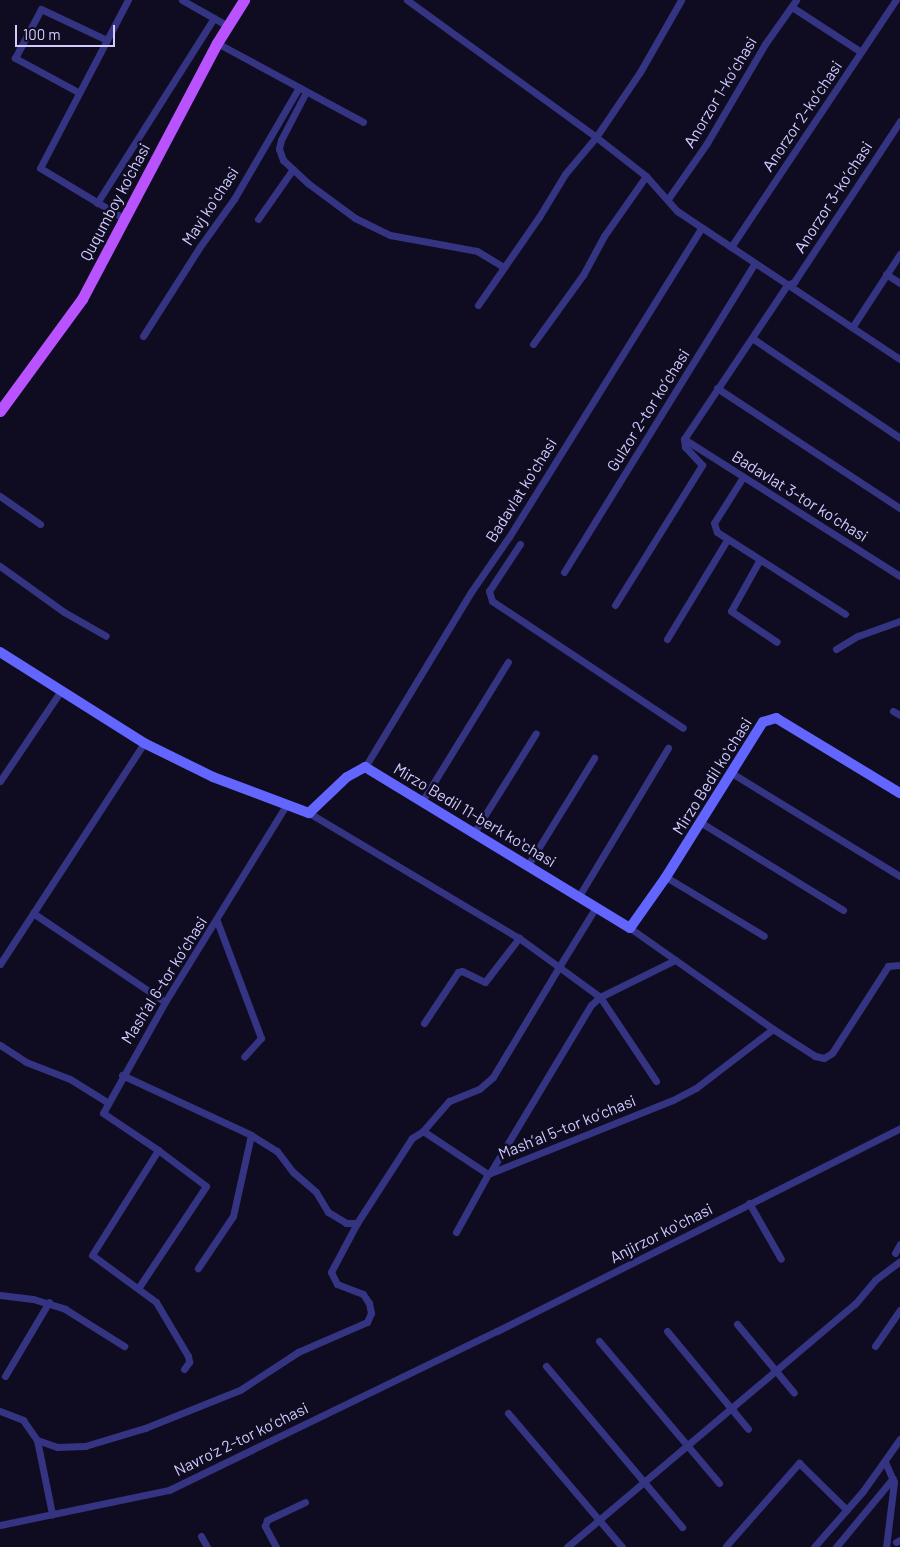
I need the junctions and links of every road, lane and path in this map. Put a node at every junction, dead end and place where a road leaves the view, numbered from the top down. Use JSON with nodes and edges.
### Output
{"nodes":[{"id":1,"x":128,"y":0,"type":"edge"},
{"id":2,"x":182,"y":0,"type":"edge"},
{"id":3,"x":244,"y":0,"type":"edge"},
{"id":4,"x":407,"y":0,"type":"edge"},
{"id":5,"x":681,"y":0,"type":"edge"},
{"id":6,"x":896,"y":0,"type":"edge"},
{"id":7,"x":794,"y":3,"type":"edge"},
{"id":8,"x":214,"y":18,"type":"junction"},
{"id":9,"x":228,"y":26,"type":"junction"},
{"id":10,"x":107,"y":40,"type":"junction"},
{"id":11,"x":217,"y":43,"type":"junction"},
{"id":12,"x":861,"y":52,"type":"junction"},
{"id":13,"x":298,"y":89,"type":"junction"},
{"id":14,"x":78,"y":92,"type":"junction"},
{"id":15,"x":306,"y":92,"type":"junction"},
{"id":16,"x":900,"y":121,"type":"edge"},
{"id":17,"x":363,"y":122,"type":"dead end"},
{"id":18,"x":596,"y":137,"type":"junction"},
{"id":19,"x":293,"y":169,"type":"junction"},
{"id":20,"x":646,"y":176,"type":"junction"},
{"id":21,"x":668,"y":200,"type":"junction"},
{"id":22,"x":98,"y":203,"type":"junction"},
{"id":23,"x":258,"y":219,"type":"dead end"},
{"id":24,"x":125,"y":220,"type":"junction"},
{"id":25,"x":701,"y":228,"type":"junction"},
{"id":26,"x":731,"y":247,"type":"junction"},
{"id":27,"x":900,"y":254,"type":"edge"},
{"id":28,"x":755,"y":263,"type":"junction"},
{"id":29,"x":504,"y":267,"type":"junction"},
{"id":30,"x":886,"y":274,"type":"junction"},
{"id":31,"x":900,"y":283,"type":"edge"},
{"id":32,"x":787,"y":285,"type":"junction"},
{"id":33,"x":478,"y":305,"type":"dead end"},
{"id":34,"x":853,"y":326,"type":"junction"},
{"id":35,"x":143,"y":336,"type":"dead end"},
{"id":36,"x":752,"y":338,"type":"junction"},
{"id":37,"x":533,"y":344,"type":"dead end"},
{"id":38,"x":900,"y":359,"type":"edge"},
{"id":39,"x":717,"y":388,"type":"junction"},
{"id":40,"x":0,"y":411,"type":"edge"},
{"id":41,"x":900,"y":438,"type":"edge"},
{"id":42,"x":684,"y":439,"type":"junction"},
{"id":43,"x":743,"y":477,"type":"junction"},
{"id":44,"x":0,"y":496,"type":"edge"},
{"id":45,"x":900,"y":508,"type":"edge"},
{"id":46,"x":40,"y":524,"type":"dead end"},
{"id":47,"x":728,"y":540,"type":"junction"},
{"id":48,"x":520,"y":544,"type":"dead end"},
{"id":49,"x":759,"y":561,"type":"junction"},
{"id":50,"x":0,"y":566,"type":"edge"},
{"id":51,"x":564,"y":572,"type":"dead end"},
{"id":52,"x":900,"y":576,"type":"edge"},
{"id":53,"x":615,"y":605,"type":"dead end"},
{"id":54,"x":845,"y":614,"type":"dead end"},
{"id":55,"x":900,"y":621,"type":"edge"},
{"id":56,"x":106,"y":636,"type":"dead end"},
{"id":57,"x":667,"y":639,"type":"dead end"},
{"id":58,"x":777,"y":642,"type":"dead end"},
{"id":59,"x":836,"y":649,"type":"dead end"},
{"id":60,"x":0,"y":652,"type":"edge"},
{"id":61,"x":508,"y":662,"type":"dead end"},
{"id":62,"x":60,"y":692,"type":"junction"},
{"id":63,"x":893,"y":711,"type":"dead end"},
{"id":64,"x":900,"y":715,"type":"edge"},
{"id":65,"x":683,"y":728,"type":"dead end"},
{"id":66,"x":536,"y":733,"type":"dead end"},
{"id":67,"x":144,"y":743,"type":"junction"},
{"id":68,"x":668,"y":748,"type":"dead end"},
{"id":69,"x":594,"y":758,"type":"dead end"},
{"id":70,"x":365,"y":767,"type":"junction"},
{"id":71,"x":730,"y":772,"type":"junction"},
{"id":72,"x":0,"y":781,"type":"edge"},
{"id":73,"x":900,"y":793,"type":"edge"},
{"id":74,"x":423,"y":800,"type":"junction"},
{"id":75,"x":286,"y":805,"type":"junction"},
{"id":76,"x":310,"y":813,"type":"junction"},
{"id":77,"x":700,"y":822,"type":"junction"},
{"id":78,"x":475,"y":831,"type":"junction"},
{"id":79,"x":528,"y":865,"type":"junction"},
{"id":80,"x":900,"y":876,"type":"edge"},
{"id":81,"x":666,"y":877,"type":"junction"},
{"id":82,"x":579,"y":896,"type":"junction"},
{"id":83,"x":596,"y":907,"type":"junction"},
{"id":84,"x":844,"y":910,"type":"dead end"},
{"id":85,"x":33,"y":913,"type":"junction"},
{"id":86,"x":216,"y":921,"type":"junction"},
{"id":87,"x":630,"y":928,"type":"junction"},
{"id":88,"x":764,"y":936,"type":"dead end"},
{"id":89,"x":519,"y":938,"type":"junction"},
{"id":90,"x":675,"y":960,"type":"junction"},
{"id":91,"x":0,"y":964,"type":"edge"},
{"id":92,"x":900,"y":966,"type":"edge"},
{"id":93,"x":559,"y":967,"type":"junction"},
{"id":94,"x":600,"y":996,"type":"junction"},
{"id":95,"x":165,"y":1002,"type":"junction"},
{"id":96,"x":424,"y":1023,"type":"dead end"},
{"id":97,"x":773,"y":1030,"type":"junction"},
{"id":98,"x":0,"y":1045,"type":"edge"},
{"id":99,"x":244,"y":1057,"type":"dead end"},
{"id":100,"x":122,"y":1075,"type":"junction"},
{"id":101,"x":656,"y":1080,"type":"dead end"},
{"id":102,"x":107,"y":1102,"type":"junction"},
{"id":103,"x":900,"y":1128,"type":"edge"},
{"id":104,"x":423,"y":1131,"type":"junction"},
{"id":105,"x":251,"y":1134,"type":"junction"},
{"id":106,"x":158,"y":1150,"type":"junction"},
{"id":107,"x":489,"y":1174,"type":"junction"},
{"id":108,"x":749,"y":1203,"type":"junction"},
{"id":109,"x":357,"y":1224,"type":"junction"},
{"id":110,"x":456,"y":1232,"type":"dead end"},
{"id":111,"x":900,"y":1244,"type":"edge"},
{"id":112,"x":895,"y":1253,"type":"dead end"},
{"id":113,"x":781,"y":1259,"type":"dead end"},
{"id":114,"x":900,"y":1261,"type":"edge"},
{"id":115,"x":198,"y":1268,"type":"dead end"},
{"id":116,"x":140,"y":1287,"type":"junction"},
{"id":117,"x":0,"y":1295,"type":"edge"},
{"id":118,"x":49,"y":1302,"type":"junction"},
{"id":119,"x":900,"y":1310,"type":"edge"},
{"id":120,"x":737,"y":1324,"type":"dead end"},
{"id":121,"x":667,"y":1331,"type":"dead end"},
{"id":122,"x":599,"y":1341,"type":"dead end"},
{"id":123,"x":124,"y":1346,"type":"dead end"},
{"id":124,"x":875,"y":1346,"type":"dead end"},
{"id":125,"x":546,"y":1366,"type":"dead end"},
{"id":126,"x":184,"y":1369,"type":"dead end"},
{"id":127,"x":775,"y":1370,"type":"junction"},
{"id":128,"x":5,"y":1376,"type":"dead end"},
{"id":129,"x":794,"y":1393,"type":"dead end"},
{"id":130,"x":731,"y":1408,"type":"junction"},
{"id":131,"x":0,"y":1411,"type":"edge"},
{"id":132,"x":508,"y":1413,"type":"dead end"},
{"id":133,"x":748,"y":1429,"type":"dead end"},
{"id":134,"x":900,"y":1439,"type":"edge"},
{"id":135,"x":37,"y":1440,"type":"junction"},
{"id":136,"x":687,"y":1444,"type":"junction"},
{"id":137,"x":885,"y":1462,"type":"junction"},
{"id":138,"x":893,"y":1478,"type":"junction"},
{"id":139,"x":644,"y":1482,"type":"junction"},
{"id":140,"x":719,"y":1483,"type":"dead end"},
{"id":141,"x":305,"y":1502,"type":"dead end"},
{"id":142,"x":847,"y":1510,"type":"junction"},
{"id":143,"x":52,"y":1514,"type":"junction"},
{"id":144,"x":600,"y":1519,"type":"junction"},
{"id":145,"x":0,"y":1525,"type":"edge"},
{"id":146,"x":682,"y":1527,"type":"dead end"},
{"id":147,"x":201,"y":1536,"type":"dead end"},
{"id":148,"x":726,"y":1546,"type":"dead end"},
{"id":149,"x":207,"y":1547,"type":"edge"},
{"id":150,"x":276,"y":1547,"type":"edge"},
{"id":151,"x":567,"y":1547,"type":"edge"},
{"id":152,"x":622,"y":1547,"type":"edge"},
{"id":153,"x":814,"y":1547,"type":"edge"},
{"id":154,"x":836,"y":1547,"type":"edge"},
{"id":155,"x":886,"y":1547,"type":"edge"}],
"edges":[{"from":1,"to":10,"type":"street"},
{"from":2,"to":8,"type":"street"},
{"from":3,"to":9,"type":"main road","name":"Ququmboy ko'chasi"},
{"from":4,"to":18,"type":"street"},
{"from":5,"to":18,"type":"street"},
{"from":6,"to":12,"type":"street","name":"Аnorzor 2-koʼchasi"},
{"from":7,"to":12,"type":"street"},
{"from":7,"to":21,"type":"street","name":"Аnorzor 1-koʼchasi"},
{"from":8,"to":9,"type":"street"},
{"from":8,"to":22,"type":"street"},
{"from":9,"to":11,"type":"main road","name":"Ququmboy ko'chasi"},
{"from":10,"to":14,"type":"street"},
{"from":10,"to":14,"type":"street"},
{"from":11,"to":13,"type":"street"},
{"from":11,"to":24,"type":"main road","name":"Ququmboy ko'chasi"},
{"from":12,"to":26,"type":"street","name":"Аnorzor 2-koʼchasi"},
{"from":13,"to":15,"type":"street"},
{"from":13,"to":35,"type":"street","name":"Mavj koʻchasi"},
{"from":14,"to":22,"type":"street"},
{"from":15,"to":17,"type":"street"},
{"from":15,"to":19,"type":"street"},
{"from":16,"to":32,"type":"street","name":"Аnorzor 3-koʼchasi"},
{"from":18,"to":20,"type":"street"},
{"from":18,"to":29,"type":"street"},
{"from":19,"to":23,"type":"street"},
{"from":19,"to":29,"type":"street"},
{"from":20,"to":21,"type":"street"},
{"from":20,"to":37,"type":"street"},
{"from":21,"to":25,"type":"street"},
{"from":22,"to":24,"type":"street"},
{"from":24,"to":40,"type":"main road","name":"Ququmboy ko'chasi"},
{"from":25,"to":26,"type":"street"},
{"from":25,"to":70,"type":"street","name":"Badavlat koʻchasi"},
{"from":26,"to":28,"type":"street"},
{"from":27,"to":30,"type":"street"},
{"from":28,"to":32,"type":"street"},
{"from":28,"to":51,"type":"street","name":"Gulzor 2-tor koʼchasi"},
{"from":29,"to":33,"type":"street"},
{"from":30,"to":31,"type":"street"},
{"from":30,"to":34,"type":"street"},
{"from":32,"to":34,"type":"street"},
{"from":32,"to":36,"type":"street","name":"Аnorzor 3-koʼchasi"},
{"from":34,"to":38,"type":"street"},
{"from":36,"to":39,"type":"street","name":"Аnorzor 3-koʼchasi"},
{"from":36,"to":41,"type":"street"},
{"from":39,"to":42,"type":"street","name":"Аnorzor 3-koʼchasi"},
{"from":39,"to":45,"type":"street"},
{"from":42,"to":43,"type":"street","name":"Badavlat 3-tor koʼchasi"},
{"from":42,"to":53,"type":"street"},
{"from":43,"to":47,"type":"street"},
{"from":43,"to":52,"type":"street","name":"Badavlat 3-tor koʼchasi"},
{"from":44,"to":46,"type":"street"},
{"from":47,"to":49,"type":"street"},
{"from":47,"to":57,"type":"street"},
{"from":48,"to":65,"type":"street"},
{"from":49,"to":54,"type":"street"},
{"from":49,"to":58,"type":"street"},
{"from":50,"to":56,"type":"street"},
{"from":55,"to":59,"type":"street"},
{"from":60,"to":62,"type":"street"},
{"from":61,"to":74,"type":"street"},
{"from":62,"to":67,"type":"street"},
{"from":62,"to":72,"type":"street"},
{"from":63,"to":64,"type":"street"},
{"from":66,"to":78,"type":"street"},
{"from":67,"to":75,"type":"street"},
{"from":67,"to":85,"type":"street"},
{"from":68,"to":82,"type":"street"},
{"from":69,"to":79,"type":"street"},
{"from":70,"to":74,"type":"street","name":"Mirzo Bedil 11-berk koʻchasi"},
{"from":70,"to":76,"type":"street"},
{"from":71,"to":73,"type":"street","name":"Mirzo Bedil koʻchasi"},
{"from":71,"to":77,"type":"street","name":"Mirzo Bedil koʻchasi"},
{"from":71,"to":80,"type":"street"},
{"from":74,"to":78,"type":"street","name":"Mirzo Bedil 11-berk koʻchasi"},
{"from":75,"to":76,"type":"street"},
{"from":75,"to":86,"type":"street","name":"Mashʼal 6-tor koʼchasi"},
{"from":76,"to":89,"type":"street"},
{"from":77,"to":81,"type":"street","name":"Mirzo Bedil koʻchasi"},
{"from":77,"to":84,"type":"street"},
{"from":78,"to":79,"type":"street","name":"Mirzo Bedil 11-berk koʻchasi"},
{"from":79,"to":82,"type":"street","name":"Mirzo Bedil 11-berk koʻchasi"},
{"from":81,"to":87,"type":"street","name":"Mirzo Bedil koʻchasi"},
{"from":81,"to":88,"type":"street"},
{"from":82,"to":83,"type":"street","name":"Mirzo Bedil 11-berk koʻchasi"},
{"from":83,"to":87,"type":"street","name":"Mirzo Bedil 11-berk koʻchasi"},
{"from":83,"to":93,"type":"street"},
{"from":85,"to":91,"type":"street"},
{"from":85,"to":95,"type":"street"},
{"from":86,"to":95,"type":"street","name":"Mashʼal 6-tor koʼchasi"},
{"from":86,"to":99,"type":"street"},
{"from":87,"to":90,"type":"street"},
{"from":89,"to":93,"type":"street"},
{"from":89,"to":96,"type":"street"},
{"from":90,"to":94,"type":"street"},
{"from":90,"to":97,"type":"street"},
{"from":92,"to":97,"type":"street"},
{"from":93,"to":94,"type":"street"},
{"from":93,"to":104,"type":"street"},
{"from":94,"to":101,"type":"street"},
{"from":94,"to":107,"type":"street"},
{"from":95,"to":100,"type":"street","name":"Mashʼal 6-tor koʼchasi"},
{"from":97,"to":107,"type":"street","name":"Mashʼal 5-tor koʼchasi"},
{"from":98,"to":102,"type":"street"},
{"from":100,"to":102,"type":"street","name":"Mashʼal 6-tor koʼchasi"},
{"from":100,"to":105,"type":"street"},
{"from":102,"to":106,"type":"street"},
{"from":103,"to":108,"type":"street","name":"Anjirzor koʻchasi"},
{"from":104,"to":107,"type":"street","name":"Mashʼal 5-tor koʼchasi"},
{"from":104,"to":109,"type":"street"},
{"from":105,"to":109,"type":"street"},
{"from":105,"to":115,"type":"street"},
{"from":106,"to":116,"type":"street"},
{"from":106,"to":116,"type":"street"},
{"from":107,"to":110,"type":"street"},
{"from":108,"to":113,"type":"street"},
{"from":108,"to":143,"type":"street","name":"Anjirzor koʻchasi"},
{"from":109,"to":135,"type":"street"},
{"from":111,"to":112,"type":"street"},
{"from":114,"to":127,"type":"street"},
{"from":116,"to":126,"type":"street"},
{"from":117,"to":118,"type":"street"},
{"from":118,"to":123,"type":"street"},
{"from":118,"to":128,"type":"street"},
{"from":119,"to":124,"type":"street"},
{"from":120,"to":127,"type":"street"},
{"from":121,"to":130,"type":"street"},
{"from":122,"to":136,"type":"street"},
{"from":125,"to":139,"type":"street"},
{"from":127,"to":129,"type":"street"},
{"from":127,"to":130,"type":"street"},
{"from":130,"to":133,"type":"street"},
{"from":130,"to":136,"type":"street"},
{"from":131,"to":135,"type":"street"},
{"from":132,"to":144,"type":"street"},
{"from":134,"to":137,"type":"street"},
{"from":135,"to":143,"type":"street"},
{"from":136,"to":139,"type":"street"},
{"from":136,"to":140,"type":"street"},
{"from":137,"to":138,"type":"street"},
{"from":137,"to":142,"type":"street"},
{"from":138,"to":154,"type":"street"},
{"from":138,"to":155,"type":"street"},
{"from":139,"to":144,"type":"street"},
{"from":139,"to":146,"type":"street"},
{"from":141,"to":150,"type":"street"},
{"from":142,"to":148,"type":"street"},
{"from":142,"to":153,"type":"street"},
{"from":143,"to":145,"type":"street","name":"Anjirzor koʻchasi"},
{"from":144,"to":151,"type":"street"},
{"from":144,"to":152,"type":"street"},
{"from":147,"to":149,"type":"street"}]}
